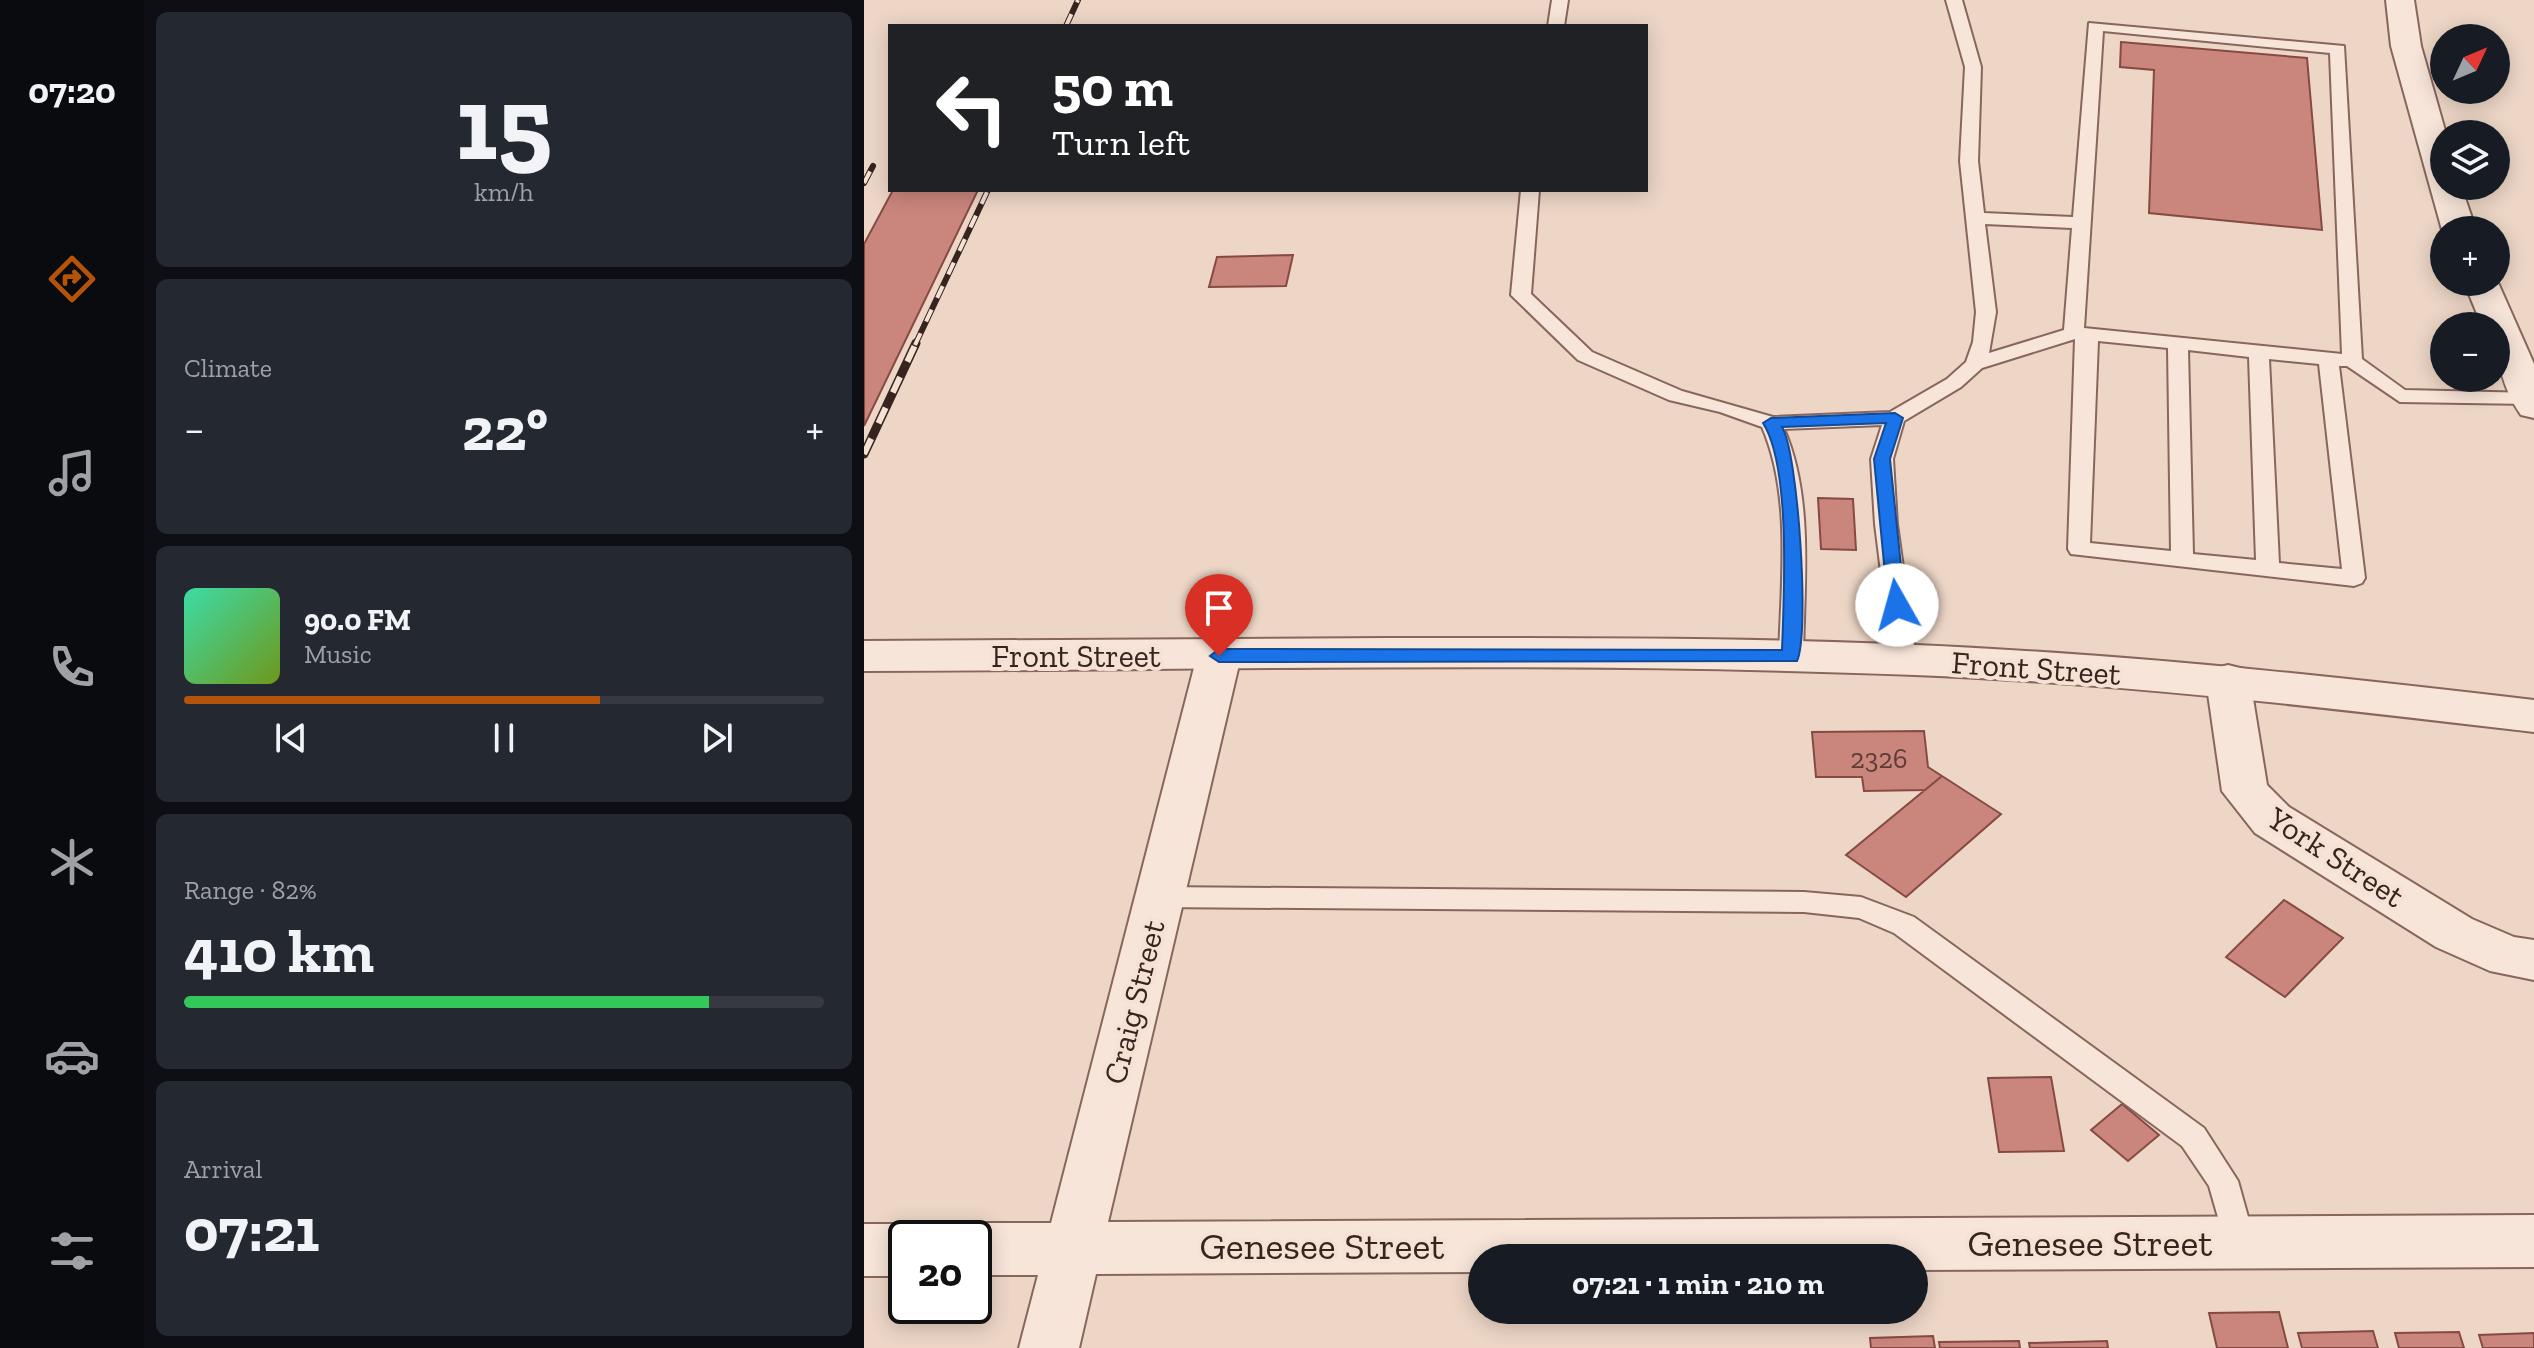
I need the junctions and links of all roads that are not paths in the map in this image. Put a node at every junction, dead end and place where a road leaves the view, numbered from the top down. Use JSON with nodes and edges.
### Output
{"nodes":[{"id":1,"x":1560,"y":0,"type":"edge"},
{"id":2,"x":1954,"y":0,"type":"edge"},
{"id":3,"x":2400,"y":0,"type":"edge"},
{"id":4,"x":1556,"y":24,"type":"edge"},
{"id":5,"x":2430,"y":131,"type":"edge"},
{"id":6,"x":1530,"y":192,"type":"edge"},
{"id":7,"x":1973,"y":218,"type":"junction"},
{"id":8,"x":2082,"y":223,"type":"junction"},
{"id":9,"x":2487,"y":296,"type":"edge"},
{"id":10,"x":2081,"y":334,"type":"junction"},
{"id":11,"x":2178,"y":344,"type":"junction"},
{"id":12,"x":2259,"y":353,"type":"junction"},
{"id":13,"x":2328,"y":359,"type":"junction"},
{"id":14,"x":2352,"y":361,"type":"junction"},
{"id":15,"x":1975,"y":364,"type":"junction"},
{"id":16,"x":2532,"y":402,"type":"edge"},
{"id":17,"x":1895,"y":418,"type":"junction"},
{"id":18,"x":1771,"y":423,"type":"junction"},
{"id":19,"x":2182,"y":560,"type":"junction"},
{"id":20,"x":2268,"y":569,"type":"junction"},
{"id":21,"x":864,"y":656,"type":"edge"},
{"id":22,"x":1219,"y":656,"type":"junction"},
{"id":23,"x":1791,"y":657,"type":"junction"},
{"id":24,"x":1904,"y":660,"type":"junction"},
{"id":25,"x":2228,"y":680,"type":"junction"},
{"id":26,"x":2534,"y":716,"type":"edge"},
{"id":27,"x":1159,"y":897,"type":"junction"},
{"id":28,"x":2534,"y":960,"type":"edge"},
{"id":29,"x":2534,"y":1241,"type":"edge"},
{"id":30,"x":2239,"y":1242,"type":"junction"},
{"id":31,"x":1073,"y":1247,"type":"junction"},
{"id":32,"x":992,"y":1249,"type":"edge"},
{"id":33,"x":864,"y":1250,"type":"edge"},
{"id":34,"x":888,"y":1250,"type":"edge"},
{"id":35,"x":1049,"y":1348,"type":"edge"}],
"edges":[{"from":1,"to":4,"type":"lane"},
{"from":2,"to":7,"type":"lane"},
{"from":3,"to":5,"type":"street"},
{"from":6,"to":18,"type":"lane"},
{"from":7,"to":8,"type":"lane"},
{"from":7,"to":15,"type":"lane"},
{"from":8,"to":10,"type":"lane"},
{"from":8,"to":14,"type":"lane"},
{"from":9,"to":16,"type":"street"},
{"from":10,"to":11,"type":"lane"},
{"from":10,"to":15,"type":"lane"},
{"from":10,"to":19,"type":"lane"},
{"from":11,"to":12,"type":"lane"},
{"from":11,"to":19,"type":"lane"},
{"from":12,"to":13,"type":"lane"},
{"from":12,"to":20,"type":"lane"},
{"from":13,"to":14,"type":"lane"},
{"from":13,"to":20,"type":"lane"},
{"from":14,"to":16,"type":"lane"},
{"from":15,"to":17,"type":"lane"},
{"from":17,"to":18,"type":"lane"},
{"from":17,"to":24,"type":"lane"},
{"from":18,"to":23,"type":"lane"},
{"from":19,"to":20,"type":"lane"},
{"from":21,"to":22,"type":"street","name":"Front Street"},
{"from":22,"to":23,"type":"street","name":"Front Street"},
{"from":22,"to":27,"type":"street","name":"Craig Street"},
{"from":23,"to":24,"type":"street","name":"Front Street"},
{"from":24,"to":25,"type":"street","name":"Front Street"},
{"from":25,"to":26,"type":"street","name":"Front Street"},
{"from":25,"to":28,"type":"street","name":"York Street"},
{"from":27,"to":30,"type":"lane"},
{"from":27,"to":31,"type":"street","name":"Craig Street"},
{"from":29,"to":30,"type":"street","name":"Genesee Street"},
{"from":30,"to":31,"type":"street","name":"Genesee Street"},
{"from":31,"to":32,"type":"street","name":"Genesee Street"},
{"from":31,"to":35,"type":"street","name":"Craig Street"},
{"from":33,"to":34,"type":"street"}]}
